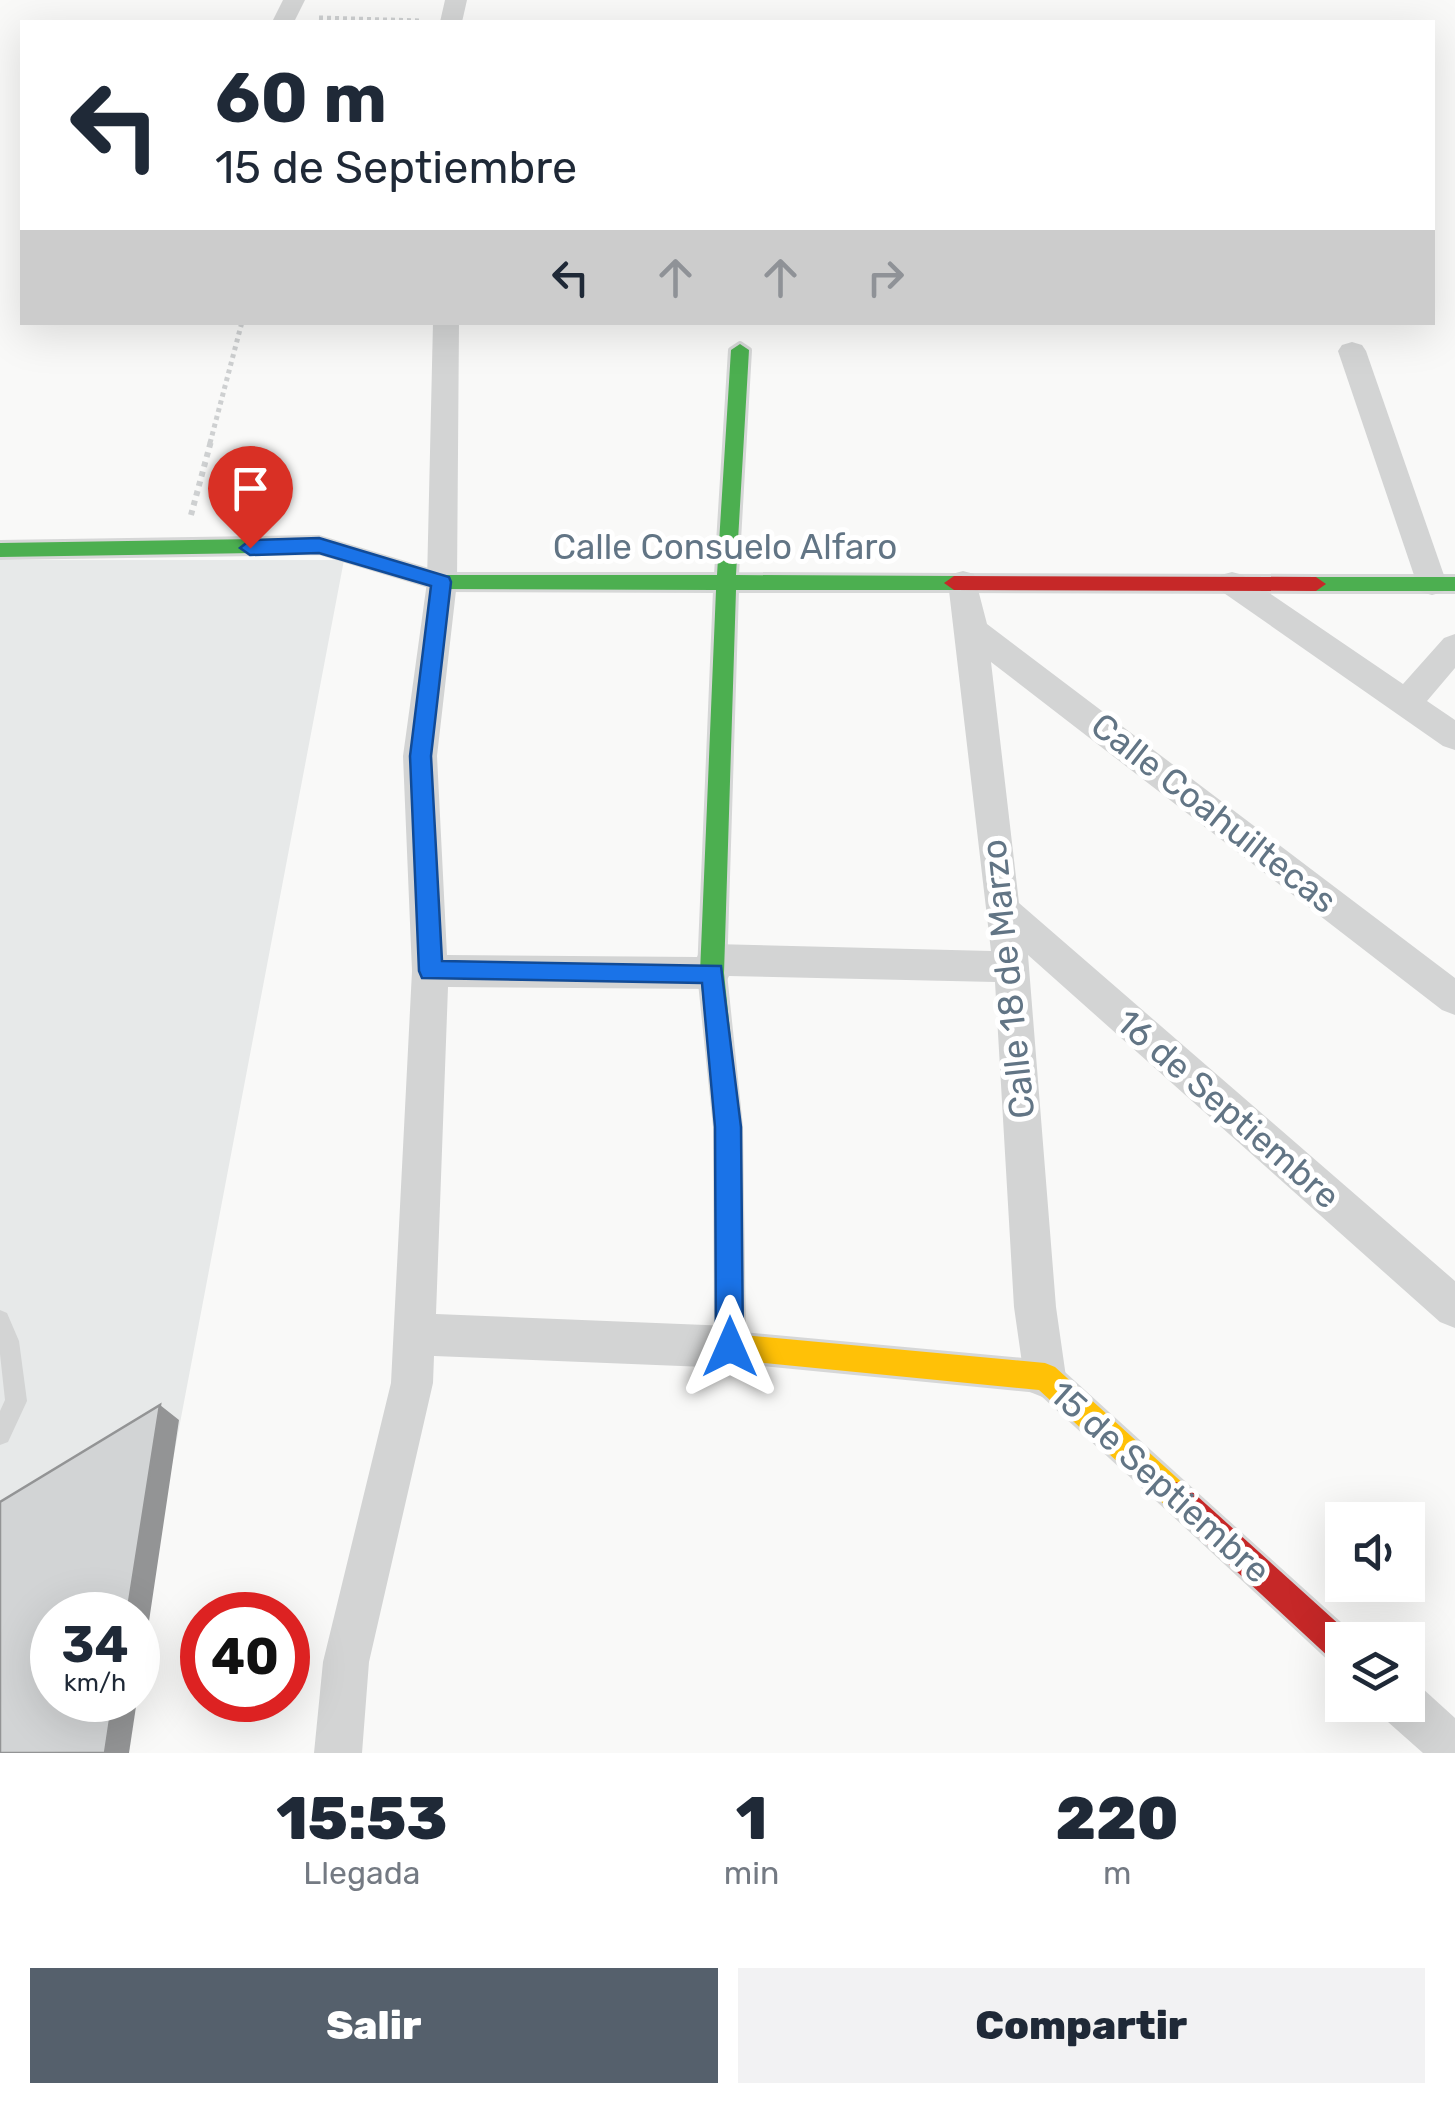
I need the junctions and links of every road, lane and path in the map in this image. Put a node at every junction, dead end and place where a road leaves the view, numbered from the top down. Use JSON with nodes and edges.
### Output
{"nodes":[{"id":1,"x":308,"y":20,"type":"edge"},
{"id":2,"x":410,"y":20,"type":"edge"},
{"id":3,"x":241,"y":325,"type":"edge"},
{"id":4,"x":446,"y":325,"type":"edge"},
{"id":5,"x":740,"y":350,"type":"dead end"},
{"id":6,"x":1352,"y":351,"type":"dead end"},
{"id":7,"x":0,"y":550,"type":"edge"},
{"id":8,"x":181,"y":550,"type":"junction"},
{"id":9,"x":442,"y":582,"type":"junction"},
{"id":10,"x":726,"y":582,"type":"junction"},
{"id":11,"x":963,"y":582,"type":"junction"},
{"id":12,"x":1232,"y":583,"type":"junction"},
{"id":13,"x":1443,"y":584,"type":"edge"},
{"id":14,"x":972,"y":630,"type":"junction"},
{"id":15,"x":1455,"y":646,"type":"edge"},
{"id":16,"x":1406,"y":704,"type":"junction"},
{"id":17,"x":1455,"y":737,"type":"edge"},
{"id":18,"x":1002,"y":910,"type":"junction"},
{"id":19,"x":714,"y":967,"type":"junction"},
{"id":20,"x":1012,"y":967,"type":"junction"},
{"id":21,"x":430,"y":971,"type":"junction"},
{"id":22,"x":1455,"y":998,"type":"edge"},
{"id":23,"x":1455,"y":1308,"type":"edge"},
{"id":24,"x":0,"y":1320,"type":"edge"},
{"id":25,"x":414,"y":1334,"type":"junction"},
{"id":26,"x":730,"y":1347,"type":"junction"},
{"id":27,"x":1044,"y":1377,"type":"junction"},
{"id":28,"x":0,"y":1434,"type":"edge"},
{"id":29,"x":1325,"y":1633,"type":"edge"},
{"id":30,"x":1425,"y":1722,"type":"edge"},
{"id":31,"x":1455,"y":1750,"type":"edge"},
{"id":32,"x":338,"y":1753,"type":"edge"}],
"edges":[{"from":1,"to":2,"type":"path"},
{"from":3,"to":8,"type":"path"},
{"from":4,"to":9,"type":"street"},
{"from":5,"to":10,"type":"street"},
{"from":6,"to":13,"type":"street"},
{"from":7,"to":8,"type":"street","name":"Calle Consuelo Alfaro"},
{"from":8,"to":9,"type":"street","name":"Calle Consuelo Alfaro"},
{"from":9,"to":10,"type":"street","name":"Calle Consuelo Alfaro"},
{"from":9,"to":21,"type":"street"},
{"from":10,"to":11,"type":"street","name":"Calle Consuelo Alfaro"},
{"from":10,"to":19,"type":"street"},
{"from":11,"to":12,"type":"street","name":"Calle Consuelo Alfaro"},
{"from":11,"to":14,"type":"street","name":"Calle 18 de Marzo"},
{"from":12,"to":13,"type":"street","name":"Calle Consuelo Alfaro"},
{"from":12,"to":16,"type":"street"},
{"from":14,"to":18,"type":"street","name":"Calle 18 de Marzo"},
{"from":14,"to":22,"type":"street","name":"Calle Coahuiltecas"},
{"from":15,"to":16,"type":"street"},
{"from":16,"to":17,"type":"street"},
{"from":18,"to":20,"type":"street","name":"Calle 18 de Marzo"},
{"from":18,"to":23,"type":"street","name":"16 de Septiembre"},
{"from":19,"to":20,"type":"street"},
{"from":19,"to":21,"type":"street"},
{"from":19,"to":26,"type":"street"},
{"from":20,"to":27,"type":"street","name":"Calle 18 de Marzo"},
{"from":21,"to":25,"type":"street"},
{"from":24,"to":28,"type":"lane"},
{"from":25,"to":26,"type":"street"},
{"from":25,"to":32,"type":"street"},
{"from":26,"to":27,"type":"street","name":"15 de Septiembre"},
{"from":27,"to":29,"type":"street","name":"15 de Septiembre"},
{"from":30,"to":31,"type":"street"}]}
